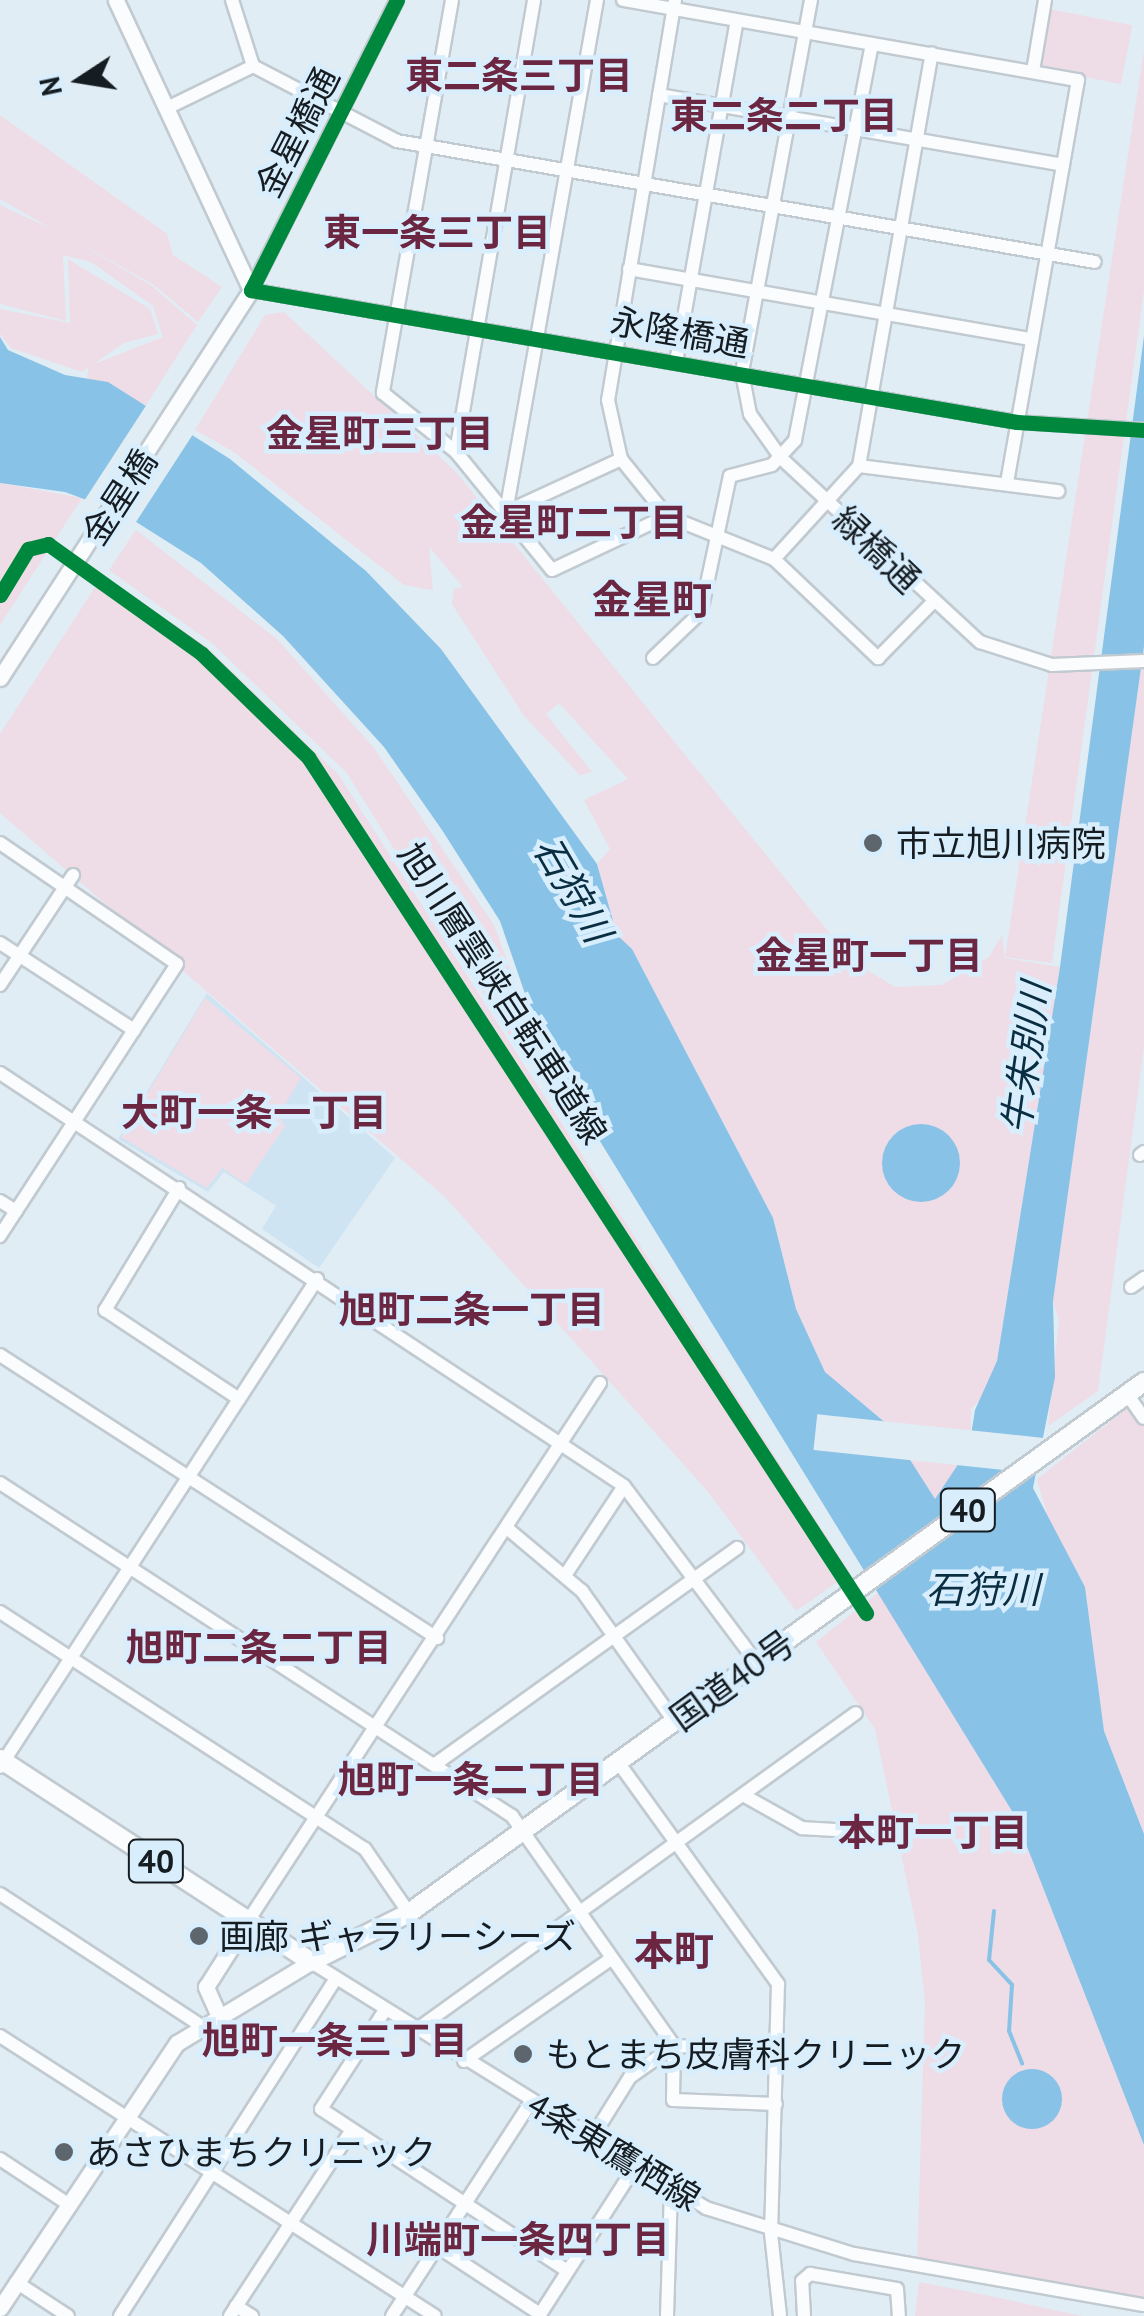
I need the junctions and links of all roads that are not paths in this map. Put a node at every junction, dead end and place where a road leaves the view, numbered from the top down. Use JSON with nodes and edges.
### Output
{"nodes":[{"id":1,"x":116,"y":0,"type":"edge"},
{"id":2,"x":232,"y":0,"type":"edge"},
{"id":3,"x":396,"y":0,"type":"edge"},
{"id":4,"x":452,"y":0,"type":"edge"},
{"id":5,"x":534,"y":0,"type":"edge"},
{"id":6,"x":596,"y":0,"type":"edge"},
{"id":7,"x":623,"y":0,"type":"edge"},
{"id":8,"x":811,"y":0,"type":"edge"},
{"id":9,"x":1045,"y":0,"type":"edge"},
{"id":10,"x":674,"y":4,"type":"edge"},
{"id":11,"x":738,"y":20,"type":"junction"},
{"id":12,"x":805,"y":32,"type":"junction"},
{"id":13,"x":872,"y":44,"type":"junction"},
{"id":14,"x":932,"y":54,"type":"junction"},
{"id":15,"x":253,"y":66,"type":"junction"},
{"id":16,"x":1033,"y":71,"type":"junction"},
{"id":17,"x":660,"y":95,"type":"junction"},
{"id":18,"x":721,"y":106,"type":"junction"},
{"id":19,"x":167,"y":108,"type":"junction"},
{"id":20,"x":342,"y":111,"type":"junction"},
{"id":21,"x":790,"y":120,"type":"junction"},
{"id":22,"x":858,"y":130,"type":"junction"},
{"id":23,"x":916,"y":140,"type":"junction"},
{"id":24,"x":427,"y":146,"type":"junction"},
{"id":25,"x":507,"y":159,"type":"junction"},
{"id":26,"x":1063,"y":166,"type":"junction"},
{"id":27,"x":567,"y":170,"type":"junction"},
{"id":28,"x":643,"y":182,"type":"junction"},
{"id":29,"x":708,"y":192,"type":"junction"},
{"id":30,"x":775,"y":205,"type":"junction"},
{"id":31,"x":842,"y":216,"type":"junction"},
{"id":32,"x":902,"y":228,"type":"junction"},
{"id":33,"x":1048,"y":253,"type":"junction"},
{"id":34,"x":1094,"y":262,"type":"dead end"},
{"id":35,"x":629,"y":269,"type":"junction"},
{"id":36,"x":692,"y":280,"type":"junction"},
{"id":37,"x":251,"y":290,"type":"junction"},
{"id":38,"x":759,"y":292,"type":"junction"},
{"id":39,"x":827,"y":303,"type":"junction"},
{"id":40,"x":886,"y":313,"type":"junction"},
{"id":41,"x":398,"y":315,"type":"junction"},
{"id":42,"x":474,"y":328,"type":"junction"},
{"id":43,"x":536,"y":338,"type":"junction"},
{"id":44,"x":1032,"y":339,"type":"junction"},
{"id":45,"x":614,"y":352,"type":"junction"},
{"id":46,"x":676,"y":362,"type":"junction"},
{"id":47,"x":742,"y":373,"type":"junction"},
{"id":48,"x":810,"y":387,"type":"junction"},
{"id":49,"x":872,"y":398,"type":"junction"},
{"id":50,"x":1017,"y":422,"type":"junction"},
{"id":51,"x":1144,"y":430,"type":"edge"},
{"id":52,"x":456,"y":452,"type":"junction"},
{"id":53,"x":781,"y":458,"type":"junction"},
{"id":54,"x":621,"y":459,"type":"junction"},
{"id":55,"x":859,"y":466,"type":"junction"},
{"id":56,"x":1006,"y":484,"type":"junction"},
{"id":57,"x":1058,"y":491,"type":"dead end"},
{"id":58,"x":827,"y":502,"type":"junction"},
{"id":59,"x":506,"y":512,"type":"junction"},
{"id":60,"x":667,"y":516,"type":"junction"},
{"id":61,"x":717,"y":536,"type":"junction"},
{"id":62,"x":774,"y":559,"type":"junction"},
{"id":63,"x":932,"y":602,"type":"junction"},
{"id":64,"x":653,"y":658,"type":"dead end"},
{"id":65,"x":1144,"y":662,"type":"edge"},
{"id":66,"x":0,"y":678,"type":"edge"},
{"id":67,"x":0,"y":843,"type":"edge"},
{"id":68,"x":68,"y":880,"type":"junction"},
{"id":69,"x":0,"y":943,"type":"edge"},
{"id":70,"x":19,"y":956,"type":"junction"},
{"id":71,"x":0,"y":985,"type":"edge"},
{"id":72,"x":134,"y":1030,"type":"junction"},
{"id":73,"x":0,"y":1072,"type":"edge"},
{"id":74,"x":74,"y":1122,"type":"junction"},
{"id":75,"x":179,"y":1188,"type":"junction"},
{"id":76,"x":0,"y":1201,"type":"edge"},
{"id":77,"x":16,"y":1212,"type":"junction"},
{"id":78,"x":0,"y":1236,"type":"edge"},
{"id":79,"x":1144,"y":1278,"type":"edge"},
{"id":80,"x":317,"y":1279,"type":"junction"},
{"id":81,"x":1132,"y":1287,"type":"dead end"},
{"id":82,"x":0,"y":1354,"type":"edge"},
{"id":83,"x":1144,"y":1382,"type":"edge"},
{"id":84,"x":600,"y":1383,"type":"dead end"},
{"id":85,"x":1127,"y":1394,"type":"junction"},
{"id":86,"x":239,"y":1399,"type":"junction"},
{"id":87,"x":1144,"y":1418,"type":"edge"},
{"id":88,"x":564,"y":1443,"type":"junction"},
{"id":89,"x":190,"y":1479,"type":"junction"},
{"id":90,"x":0,"y":1483,"type":"edge"},
{"id":91,"x":624,"y":1486,"type":"junction"},
{"id":92,"x":508,"y":1529,"type":"junction"},
{"id":93,"x":736,"y":1548,"type":"dead end"},
{"id":94,"x":132,"y":1569,"type":"junction"},
{"id":95,"x":566,"y":1574,"type":"junction"},
{"id":96,"x":694,"y":1577,"type":"junction"},
{"id":97,"x":0,"y":1612,"type":"edge"},
{"id":98,"x":614,"y":1635,"type":"junction"},
{"id":99,"x":437,"y":1638,"type":"junction"},
{"id":100,"x":72,"y":1659,"type":"junction"},
{"id":101,"x":756,"y":1662,"type":"junction"},
{"id":102,"x":856,"y":1712,"type":"dead end"},
{"id":103,"x":674,"y":1721,"type":"junction"},
{"id":104,"x":378,"y":1728,"type":"junction"},
{"id":105,"x":1,"y":1762,"type":"edge"},
{"id":106,"x":618,"y":1762,"type":"junction"},
{"id":107,"x":434,"y":1765,"type":"junction"},
{"id":108,"x":743,"y":1795,"type":"junction"},
{"id":109,"x":318,"y":1819,"type":"junction"},
{"id":110,"x":522,"y":1832,"type":"junction"},
{"id":111,"x":885,"y":1834,"type":"dead end"},
{"id":112,"x":677,"y":1844,"type":"junction"},
{"id":113,"x":0,"y":1894,"type":"edge"},
{"id":114,"x":409,"y":1913,"type":"junction"},
{"id":115,"x":580,"y":1914,"type":"junction"},
{"id":116,"x":248,"y":1921,"type":"junction"},
{"id":117,"x":612,"y":1958,"type":"junction"},
{"id":118,"x":311,"y":1962,"type":"junction"},
{"id":119,"x":336,"y":1978,"type":"junction"},
{"id":120,"x":385,"y":2010,"type":"junction"},
{"id":121,"x":218,"y":2014,"type":"junction"},
{"id":122,"x":200,"y":2025,"type":"junction"},
{"id":123,"x":416,"y":2030,"type":"junction"},
{"id":124,"x":0,"y":2036,"type":"edge"},
{"id":125,"x":674,"y":2046,"type":"junction"},
{"id":126,"x":777,"y":2050,"type":"junction"},
{"id":127,"x":464,"y":2061,"type":"junction"},
{"id":128,"x":530,"y":2102,"type":"junction"},
{"id":129,"x":776,"y":2104,"type":"junction"},
{"id":130,"x":125,"y":2116,"type":"junction"},
{"id":131,"x":351,"y":2131,"type":"junction"},
{"id":132,"x":590,"y":2141,"type":"junction"},
{"id":133,"x":0,"y":2160,"type":"edge"},
{"id":134,"x":634,"y":2168,"type":"junction"},
{"id":135,"x":214,"y":2172,"type":"junction"},
{"id":136,"x":671,"y":2189,"type":"junction"},
{"id":137,"x":68,"y":2204,"type":"junction"},
{"id":138,"x":464,"y":2207,"type":"junction"},
{"id":139,"x":291,"y":2223,"type":"junction"},
{"id":140,"x":771,"y":2233,"type":"junction"},
{"id":141,"x":438,"y":2247,"type":"junction"},
{"id":142,"x":568,"y":2271,"type":"junction"},
{"id":143,"x":10,"y":2284,"type":"edge"},
{"id":144,"x":405,"y":2296,"type":"junction"},
{"id":145,"x":1144,"y":2305,"type":"edge"},
{"id":146,"x":0,"y":2308,"type":"edge"},
{"id":147,"x":233,"y":2311,"type":"edge"},
{"id":148,"x":540,"y":2315,"type":"edge"},
{"id":149,"x":68,"y":2316,"type":"edge"},
{"id":150,"x":120,"y":2316,"type":"edge"},
{"id":151,"x":252,"y":2316,"type":"edge"},
{"id":152,"x":392,"y":2316,"type":"edge"},
{"id":153,"x":435,"y":2316,"type":"edge"},
{"id":154,"x":667,"y":2316,"type":"edge"},
{"id":155,"x":780,"y":2316,"type":"edge"},
{"id":156,"x":804,"y":2316,"type":"edge"},
{"id":157,"x":899,"y":2316,"type":"edge"}],
"edges":[{"from":1,"to":19,"type":"main road"},
{"from":2,"to":15,"type":"street"},
{"from":3,"to":20,"type":"street","name":"金星橋通"},
{"from":4,"to":24,"type":"street"},
{"from":5,"to":25,"type":"street"},
{"from":6,"to":27,"type":"street"},
{"from":7,"to":10,"type":"street"},
{"from":8,"to":12,"type":"street"},
{"from":9,"to":16,"type":"street"},
{"from":10,"to":11,"type":"street"},
{"from":10,"to":17,"type":"street"},
{"from":11,"to":12,"type":"street"},
{"from":11,"to":18,"type":"street"},
{"from":12,"to":13,"type":"street"},
{"from":12,"to":21,"type":"street"},
{"from":13,"to":14,"type":"street"},
{"from":13,"to":22,"type":"street"},
{"from":14,"to":16,"type":"street"},
{"from":14,"to":23,"type":"street"},
{"from":15,"to":19,"type":"street"},
{"from":15,"to":20,"type":"street"},
{"from":16,"to":26,"type":"street"},
{"from":17,"to":18,"type":"street"},
{"from":17,"to":28,"type":"street"},
{"from":18,"to":21,"type":"street"},
{"from":18,"to":29,"type":"street"},
{"from":19,"to":37,"type":"main road"},
{"from":20,"to":24,"type":"street"},
{"from":20,"to":37,"type":"street","name":"金星橋通"},
{"from":21,"to":22,"type":"street"},
{"from":21,"to":30,"type":"street"},
{"from":22,"to":23,"type":"street"},
{"from":22,"to":31,"type":"street"},
{"from":23,"to":26,"type":"street"},
{"from":23,"to":32,"type":"street"},
{"from":24,"to":25,"type":"street"},
{"from":24,"to":41,"type":"street"},
{"from":25,"to":27,"type":"street"},
{"from":25,"to":42,"type":"street"},
{"from":26,"to":33,"type":"street"},
{"from":27,"to":28,"type":"street"},
{"from":27,"to":43,"type":"street"},
{"from":28,"to":29,"type":"street"},
{"from":28,"to":35,"type":"street"},
{"from":29,"to":30,"type":"street"},
{"from":29,"to":36,"type":"street"},
{"from":30,"to":31,"type":"street"},
{"from":30,"to":38,"type":"street"},
{"from":31,"to":32,"type":"street"},
{"from":31,"to":39,"type":"street"},
{"from":32,"to":33,"type":"street"},
{"from":32,"to":40,"type":"street"},
{"from":33,"to":34,"type":"street"},
{"from":33,"to":44,"type":"street"},
{"from":35,"to":36,"type":"street"},
{"from":35,"to":45,"type":"street"},
{"from":36,"to":38,"type":"street"},
{"from":36,"to":46,"type":"street"},
{"from":37,"to":41,"type":"street","name":"永隆橋通"},
{"from":37,"to":66,"type":"main road","name":"金星橋"},
{"from":38,"to":39,"type":"street"},
{"from":38,"to":47,"type":"street"},
{"from":39,"to":40,"type":"street"},
{"from":39,"to":48,"type":"street"},
{"from":40,"to":44,"type":"street"},
{"from":40,"to":49,"type":"street"},
{"from":41,"to":42,"type":"street","name":"永隆橋通"},
{"from":41,"to":52,"type":"street"},
{"from":42,"to":43,"type":"street","name":"永隆橋通"},
{"from":42,"to":52,"type":"street"},
{"from":43,"to":45,"type":"street","name":"永隆橋通"},
{"from":43,"to":59,"type":"street"},
{"from":44,"to":50,"type":"street"},
{"from":45,"to":46,"type":"street","name":"永隆橋通"},
{"from":45,"to":54,"type":"street"},
{"from":46,"to":47,"type":"street","name":"永隆橋通"},
{"from":47,"to":48,"type":"street","name":"永隆橋通"},
{"from":47,"to":53,"type":"street","name":"緑橋通"},
{"from":48,"to":49,"type":"street","name":"永隆橋通"},
{"from":48,"to":53,"type":"street"},
{"from":49,"to":50,"type":"street","name":"永隆橋通"},
{"from":49,"to":55,"type":"street"},
{"from":50,"to":51,"type":"street","name":"永隆橋通"},
{"from":50,"to":56,"type":"street"},
{"from":52,"to":59,"type":"street"},
{"from":53,"to":58,"type":"street","name":"緑橋通"},
{"from":53,"to":61,"type":"street"},
{"from":54,"to":59,"type":"street"},
{"from":54,"to":60,"type":"street"},
{"from":55,"to":56,"type":"street"},
{"from":55,"to":58,"type":"street"},
{"from":56,"to":57,"type":"street"},
{"from":58,"to":62,"type":"street"},
{"from":58,"to":63,"type":"street","name":"緑橋通"},
{"from":59,"to":60,"type":"street"},
{"from":60,"to":61,"type":"street"},
{"from":61,"to":62,"type":"street"},
{"from":61,"to":64,"type":"street"},
{"from":62,"to":63,"type":"street"},
{"from":63,"to":65,"type":"street","name":"緑橋通"},
{"from":67,"to":68,"type":"street"},
{"from":68,"to":70,"type":"street"},
{"from":68,"to":72,"type":"street"},
{"from":69,"to":70,"type":"street"},
{"from":70,"to":71,"type":"street"},
{"from":70,"to":72,"type":"street"},
{"from":72,"to":74,"type":"street"},
{"from":73,"to":74,"type":"street"},
{"from":74,"to":75,"type":"street"},
{"from":74,"to":77,"type":"street"},
{"from":75,"to":80,"type":"street"},
{"from":75,"to":86,"type":"street"},
{"from":76,"to":77,"type":"street"},
{"from":77,"to":78,"type":"street"},
{"from":79,"to":81,"type":"street"},
{"from":80,"to":86,"type":"street"},
{"from":80,"to":88,"type":"street"},
{"from":82,"to":89,"type":"street"},
{"from":83,"to":85,"type":"highway","name":"国道40号","number":"40"},
{"from":84,"to":88,"type":"street"},
{"from":85,"to":87,"type":"street"},
{"from":85,"to":101,"type":"highway","name":"国道40号","number":"40"},
{"from":86,"to":89,"type":"street"},
{"from":88,"to":91,"type":"street"},
{"from":88,"to":92,"type":"street"},
{"from":89,"to":94,"type":"street"},
{"from":89,"to":99,"type":"street"},
{"from":90,"to":94,"type":"street"},
{"from":91,"to":95,"type":"street"},
{"from":91,"to":96,"type":"street"},
{"from":92,"to":95,"type":"street"},
{"from":92,"to":99,"type":"street"},
{"from":93,"to":96,"type":"street"},
{"from":94,"to":100,"type":"street"},
{"from":94,"to":104,"type":"street"},
{"from":95,"to":98,"type":"street"},
{"from":96,"to":98,"type":"street"},
{"from":96,"to":101,"type":"street"},
{"from":97,"to":100,"type":"street"},
{"from":98,"to":103,"type":"street"},
{"from":98,"to":107,"type":"street"},
{"from":99,"to":104,"type":"street"},
{"from":100,"to":105,"type":"street"},
{"from":100,"to":109,"type":"street"},
{"from":101,"to":103,"type":"highway","name":"国道40号","number":"40"},
{"from":102,"to":108,"type":"street"},
{"from":103,"to":106,"type":"highway","name":"国道40号","number":"40"},
{"from":104,"to":107,"type":"street"},
{"from":104,"to":109,"type":"street"},
{"from":105,"to":116,"type":"highway","number":"40"},
{"from":106,"to":110,"type":"highway","name":"国道40号","number":"40"},
{"from":106,"to":112,"type":"street"},
{"from":107,"to":110,"type":"street"},
{"from":108,"to":111,"type":"street"},
{"from":108,"to":112,"type":"street"},
{"from":109,"to":114,"type":"street"},
{"from":109,"to":116,"type":"street"},
{"from":110,"to":114,"type":"highway","name":"国道40号","number":"40"},
{"from":110,"to":115,"type":"street"},
{"from":112,"to":115,"type":"street"},
{"from":112,"to":126,"type":"street"},
{"from":113,"to":122,"type":"street"},
{"from":114,"to":118,"type":"highway","name":"国道40号","number":"40"},
{"from":115,"to":117,"type":"street"},
{"from":115,"to":123,"type":"street"},
{"from":116,"to":118,"type":"highway","number":"40"},
{"from":116,"to":121,"type":"main road"},
{"from":117,"to":125,"type":"street"},
{"from":117,"to":127,"type":"street"},
{"from":118,"to":119,"type":"street","name":"4条東鷹栖線"},
{"from":118,"to":121,"type":"main road"},
{"from":119,"to":120,"type":"street","name":"4条東鷹栖線"},
{"from":119,"to":135,"type":"street"},
{"from":120,"to":123,"type":"street","name":"4条東鷹栖線"},
{"from":120,"to":131,"type":"street"},
{"from":121,"to":122,"type":"main road"},
{"from":122,"to":130,"type":"main road"},
{"from":123,"to":127,"type":"street","name":"4条東鷹栖線"},
{"from":124,"to":130,"type":"street"},
{"from":125,"to":126,"type":"street"},
{"from":125,"to":129,"type":"street"},
{"from":125,"to":132,"type":"street"},
{"from":126,"to":129,"type":"street"},
{"from":127,"to":128,"type":"street","name":"4条東鷹栖線"},
{"from":128,"to":132,"type":"street","name":"4条東鷹栖線"},
{"from":128,"to":138,"type":"street"},
{"from":129,"to":140,"type":"street"},
{"from":130,"to":135,"type":"street"},
{"from":130,"to":137,"type":"main road"},
{"from":131,"to":138,"type":"street"},
{"from":131,"to":139,"type":"street"},
{"from":132,"to":134,"type":"street","name":"4条東鷹栖線"},
{"from":133,"to":137,"type":"street"},
{"from":134,"to":136,"type":"street","name":"4条東鷹栖線"},
{"from":134,"to":142,"type":"street"},
{"from":135,"to":139,"type":"street"},
{"from":135,"to":150,"type":"street"},
{"from":136,"to":140,"type":"street","name":"4条東鷹栖線"},
{"from":136,"to":154,"type":"street"},
{"from":137,"to":143,"type":"main road"},
{"from":138,"to":141,"type":"street"},
{"from":138,"to":142,"type":"street"},
{"from":139,"to":144,"type":"street"},
{"from":139,"to":147,"type":"street"},
{"from":140,"to":145,"type":"street","name":"4条東鷹栖線"},
{"from":140,"to":155,"type":"street"},
{"from":141,"to":144,"type":"street"},
{"from":141,"to":148,"type":"street"},
{"from":142,"to":148,"type":"street"},
{"from":143,"to":146,"type":"main road"},
{"from":143,"to":149,"type":"street"},
{"from":144,"to":152,"type":"street"},
{"from":144,"to":153,"type":"street"},
{"from":147,"to":151,"type":"street"},
{"from":156,"to":157,"type":"street"}]}
